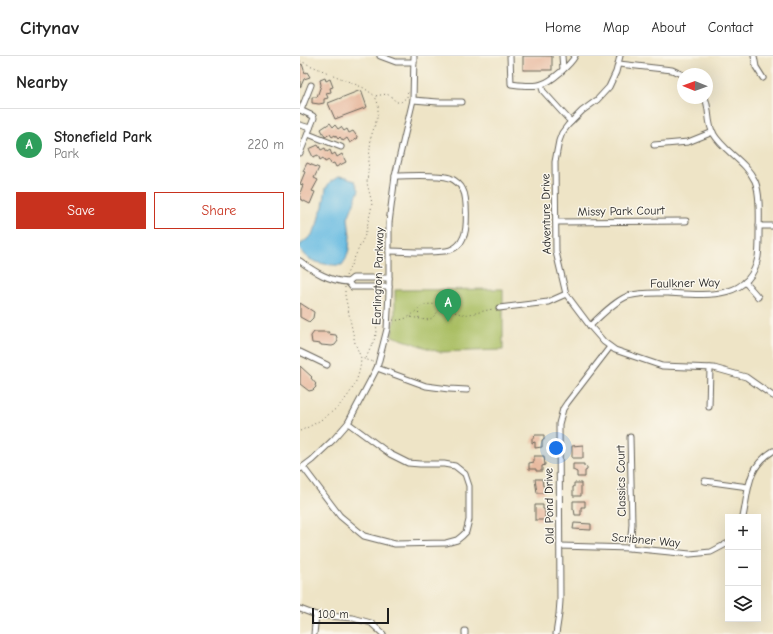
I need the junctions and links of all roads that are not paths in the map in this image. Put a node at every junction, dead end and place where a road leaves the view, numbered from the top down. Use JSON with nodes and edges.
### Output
{"nodes":[{"id":1,"x":380,"y":56,"type":"edge"},
{"id":2,"x":414,"y":56,"type":"edge"},
{"id":3,"x":510,"y":56,"type":"edge"},
{"id":4,"x":562,"y":56,"type":"edge"},
{"id":5,"x":575,"y":56,"type":"edge"},
{"id":6,"x":620,"y":56,"type":"edge"},
{"id":7,"x":754,"y":56,"type":"edge"},
{"id":8,"x":414,"y":62,"type":"junction"},
{"id":9,"x":619,"y":64,"type":"junction"},
{"id":10,"x":563,"y":69,"type":"junction"},
{"id":11,"x":677,"y":72,"type":"edge"},
{"id":12,"x":763,"y":78,"type":"dead end"},
{"id":13,"x":311,"y":85,"type":"dead end"},
{"id":14,"x":541,"y":85,"type":"junction"},
{"id":15,"x":413,"y":100,"type":"junction"},
{"id":16,"x":462,"y":102,"type":"dead end"},
{"id":17,"x":707,"y":104,"type":"edge"},
{"id":18,"x":300,"y":110,"type":"edge"},
{"id":19,"x":571,"y":122,"type":"junction"},
{"id":20,"x":300,"y":124,"type":"edge"},
{"id":21,"x":310,"y":128,"type":"junction"},
{"id":22,"x":712,"y":132,"type":"junction"},
{"id":23,"x":308,"y":134,"type":"junction"},
{"id":24,"x":654,"y":145,"type":"dead end"},
{"id":25,"x":301,"y":146,"type":"edge"},
{"id":26,"x":341,"y":147,"type":"dead end"},
{"id":27,"x":300,"y":153,"type":"edge"},
{"id":28,"x":395,"y":176,"type":"junction"},
{"id":29,"x":686,"y":221,"type":"dead end"},
{"id":30,"x":556,"y":222,"type":"junction"},
{"id":31,"x":759,"y":226,"type":"junction"},
{"id":32,"x":773,"y":226,"type":"edge"},
{"id":33,"x":389,"y":251,"type":"junction"},
{"id":34,"x":300,"y":261,"type":"edge"},
{"id":35,"x":389,"y":278,"type":"junction"},
{"id":36,"x":347,"y":282,"type":"junction"},
{"id":37,"x":745,"y":282,"type":"junction"},
{"id":38,"x":389,"y":287,"type":"junction"},
{"id":39,"x":566,"y":294,"type":"junction"},
{"id":40,"x":758,"y":296,"type":"dead end"},
{"id":41,"x":499,"y":308,"type":"road end"},
{"id":42,"x":590,"y":326,"type":"junction"},
{"id":43,"x":610,"y":347,"type":"junction"},
{"id":44,"x":300,"y":352,"type":"edge"},
{"id":45,"x":327,"y":365,"type":"dead end"},
{"id":46,"x":378,"y":366,"type":"junction"},
{"id":47,"x":710,"y":368,"type":"junction"},
{"id":48,"x":468,"y":390,"type":"dead end"},
{"id":49,"x":773,"y":396,"type":"edge"},
{"id":50,"x":709,"y":407,"type":"dead end"},
{"id":51,"x":348,"y":423,"type":"junction"},
{"id":52,"x":630,"y":437,"type":"dead end"},
{"id":53,"x":773,"y":451,"type":"edge"},
{"id":54,"x":301,"y":468,"type":"edge"},
{"id":55,"x":705,"y":481,"type":"dead end"},
{"id":56,"x":748,"y":487,"type":"junction"},
{"id":57,"x":744,"y":514,"type":"edge"},
{"id":58,"x":725,"y":545,"type":"edge"},
{"id":59,"x":560,"y":546,"type":"junction"},
{"id":60,"x":630,"y":548,"type":"junction"},
{"id":61,"x":300,"y":609,"type":"edge"},
{"id":62,"x":316,"y":615,"type":"junction"},
{"id":63,"x":314,"y":634,"type":"edge"},
{"id":64,"x":383,"y":634,"type":"edge"},
{"id":65,"x":556,"y":634,"type":"edge"}],
"edges":[{"from":1,"to":8,"type":"street"},
{"from":2,"to":8,"type":"street","name":"Earlington Parkway"},
{"from":3,"to":14,"type":"street"},
{"from":4,"to":10,"type":"street"},
{"from":5,"to":10,"type":"street"},
{"from":6,"to":9,"type":"street","name":"Adventure Drive"},
{"from":7,"to":12,"type":"street"},
{"from":8,"to":15,"type":"street","name":"Earlington Parkway"},
{"from":9,"to":11,"type":"street"},
{"from":9,"to":19,"type":"street","name":"Adventure Drive"},
{"from":10,"to":14,"type":"street"},
{"from":13,"to":18,"type":"street"},
{"from":14,"to":19,"type":"street"},
{"from":15,"to":16,"type":"street"},
{"from":15,"to":28,"type":"street","name":"Earlington Parkway"},
{"from":17,"to":22,"type":"street"},
{"from":18,"to":21,"type":"street"},
{"from":19,"to":30,"type":"street","name":"Adventure Drive"},
{"from":20,"to":21,"type":"street"},
{"from":21,"to":23,"type":"street"},
{"from":22,"to":24,"type":"street"},
{"from":22,"to":31,"type":"street"},
{"from":23,"to":25,"type":"street"},
{"from":23,"to":26,"type":"street"},
{"from":25,"to":27,"type":"street"},
{"from":28,"to":33,"type":"street","name":"Earlington Parkway"},
{"from":28,"to":33,"type":"street"},
{"from":29,"to":30,"type":"street","name":"Missy Park Court"},
{"from":30,"to":39,"type":"street","name":"Adventure Drive"},
{"from":31,"to":32,"type":"street"},
{"from":31,"to":37,"type":"street"},
{"from":33,"to":35,"type":"street","name":"Earlington Parkway"},
{"from":34,"to":36,"type":"street"},
{"from":35,"to":36,"type":"street"},
{"from":35,"to":38,"type":"street","name":"Earlington Parkway"},
{"from":36,"to":38,"type":"street"},
{"from":37,"to":40,"type":"street"},
{"from":37,"to":42,"type":"street","name":"Faulkner Way"},
{"from":38,"to":46,"type":"street","name":"Earlington Parkway"},
{"from":39,"to":41,"type":"street"},
{"from":39,"to":42,"type":"street","name":"Adventure Drive"},
{"from":42,"to":43,"type":"street","name":"Adventure Drive"},
{"from":43,"to":47,"type":"street","name":"Adventure Drive"},
{"from":43,"to":59,"type":"street","name":"Old Pond Drive"},
{"from":44,"to":45,"type":"street"},
{"from":46,"to":48,"type":"street"},
{"from":46,"to":51,"type":"street","name":"Earlington Parkway"},
{"from":47,"to":49,"type":"street","name":"Adventure Drive"},
{"from":47,"to":50,"type":"street"},
{"from":51,"to":54,"type":"street","name":"Earlington Parkway"},
{"from":51,"to":54,"type":"street"},
{"from":52,"to":60,"type":"street","name":"Classics Court"},
{"from":53,"to":56,"type":"street"},
{"from":55,"to":56,"type":"street"},
{"from":56,"to":57,"type":"street"},
{"from":58,"to":60,"type":"street","name":"Scribner Way"},
{"from":59,"to":60,"type":"street","name":"Scribner Way"},
{"from":59,"to":65,"type":"street","name":"Old Pond Drive"},
{"from":61,"to":62,"type":"street"},
{"from":62,"to":63,"type":"street"},
{"from":62,"to":64,"type":"street"}]}
